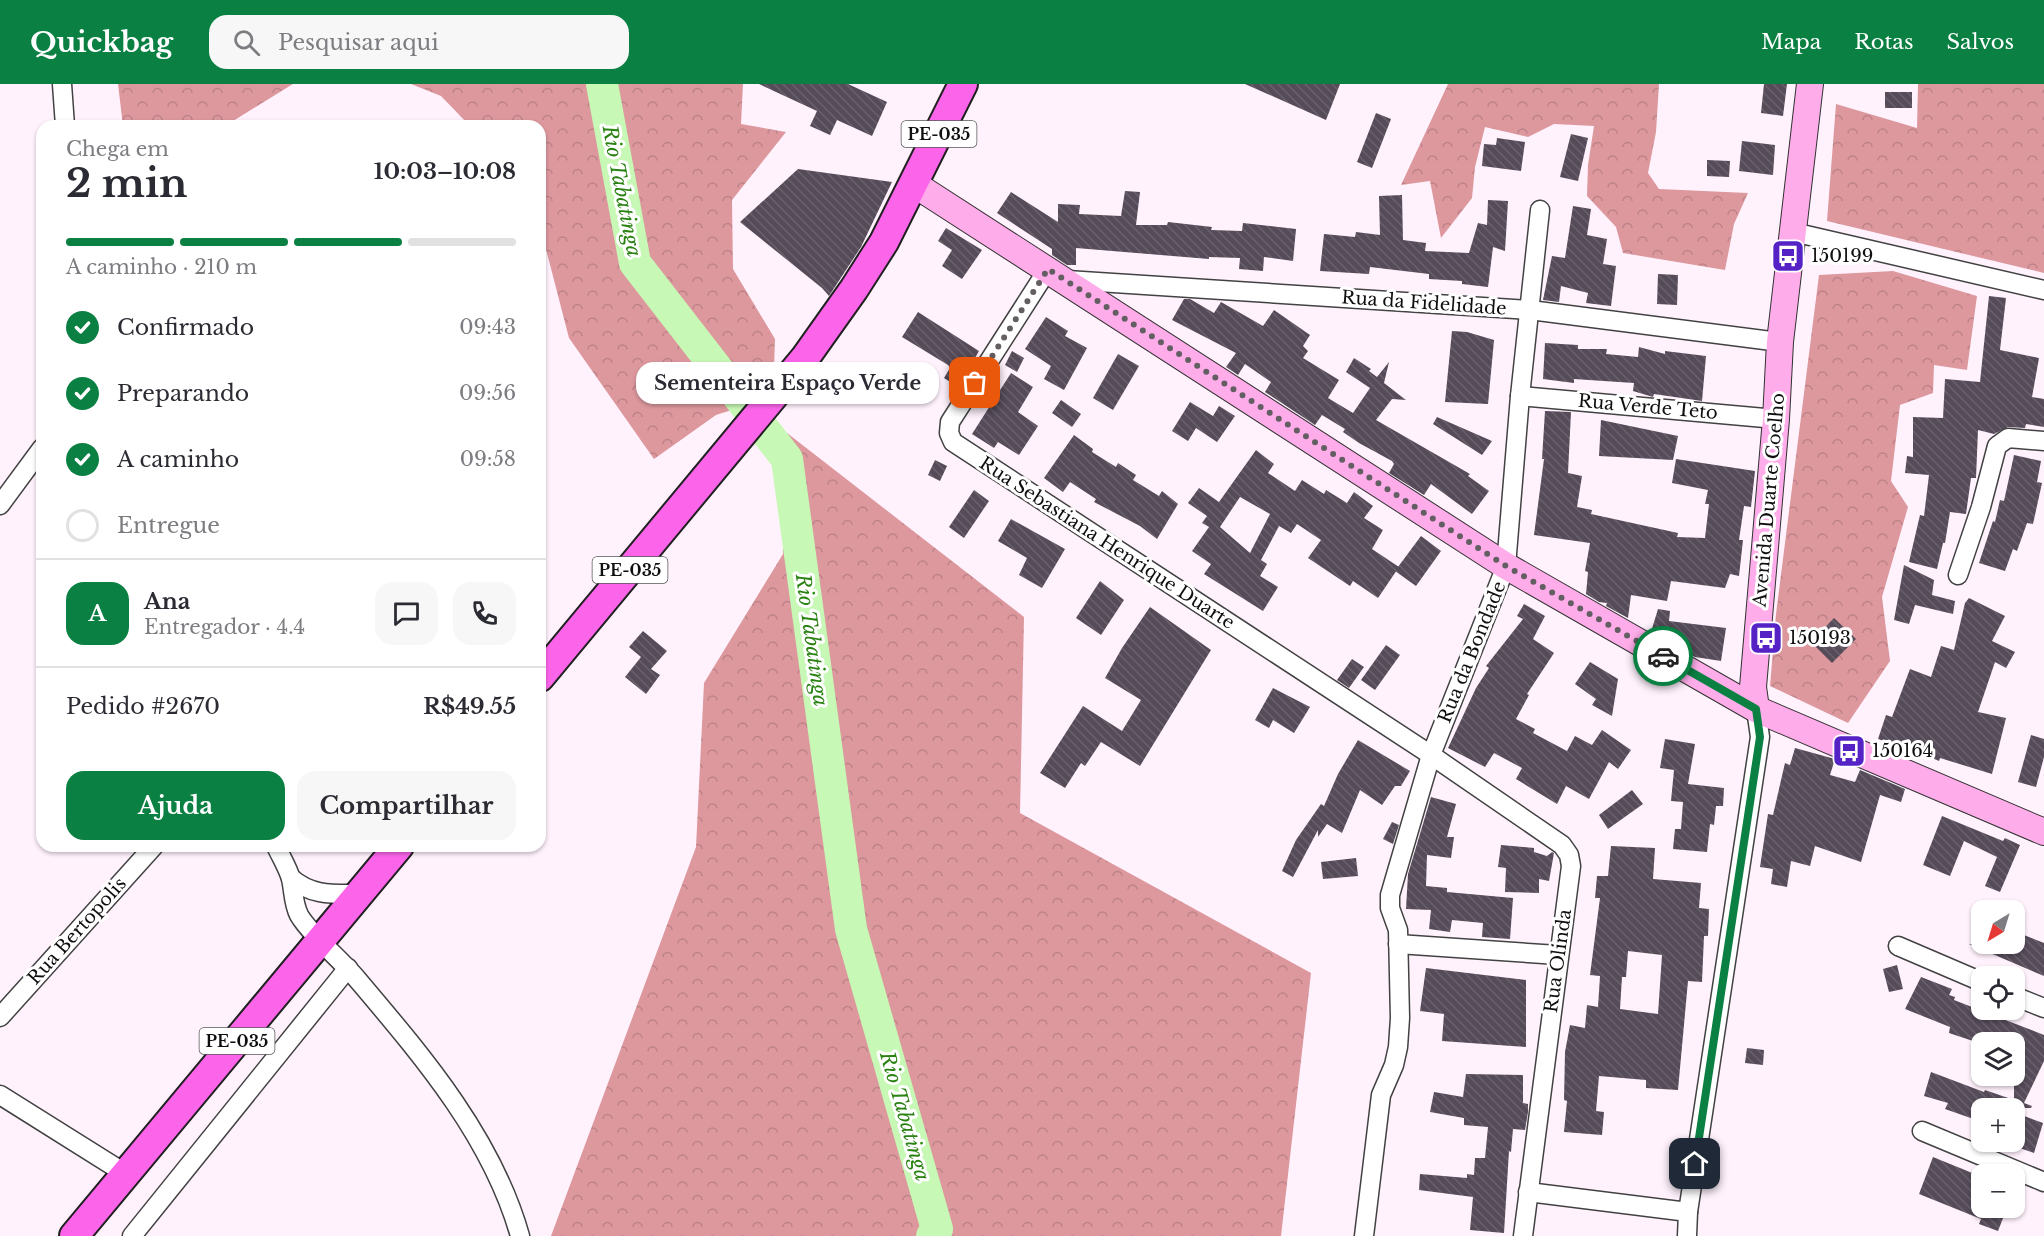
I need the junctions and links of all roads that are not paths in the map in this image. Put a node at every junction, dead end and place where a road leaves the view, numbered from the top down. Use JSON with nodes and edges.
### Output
{"nodes":[{"id":1,"x":62,"y":84,"type":"edge"},
{"id":2,"x":963,"y":84,"type":"edge"},
{"id":3,"x":1810,"y":84,"type":"edge"},
{"id":4,"x":65,"y":120,"type":"edge"},
{"id":5,"x":914,"y":184,"type":"junction"},
{"id":6,"x":1540,"y":210,"type":"dead end"},
{"id":7,"x":1793,"y":232,"type":"junction"},
{"id":8,"x":1057,"y":275,"type":"junction"},
{"id":9,"x":2044,"y":290,"type":"edge"},
{"id":10,"x":1530,"y":310,"type":"junction"},
{"id":11,"x":1780,"y":342,"type":"junction"},
{"id":12,"x":1520,"y":396,"type":"junction"},
{"id":13,"x":1776,"y":419,"type":"junction"},
{"id":14,"x":2044,"y":441,"type":"edge"},
{"id":15,"x":36,"y":456,"type":"edge"},
{"id":16,"x":0,"y":505,"type":"edge"},
{"id":17,"x":1506,"y":566,"type":"junction"},
{"id":18,"x":1958,"y":575,"type":"dead end"},
{"id":19,"x":546,"y":670,"type":"edge"},
{"id":20,"x":1756,"y":709,"type":"junction"},
{"id":21,"x":1431,"y":755,"type":"junction"},
{"id":22,"x":2044,"y":832,"type":"edge"},
{"id":23,"x":149,"y":852,"type":"edge"},
{"id":24,"x":279,"y":852,"type":"edge"},
{"id":25,"x":394,"y":852,"type":"edge"},
{"id":26,"x":291,"y":879,"type":"junction"},
{"id":27,"x":359,"y":894,"type":"junction"},
{"id":28,"x":321,"y":939,"type":"junction"},
{"id":29,"x":1398,"y":944,"type":"junction"},
{"id":30,"x":1898,"y":946,"type":"dead end"},
{"id":31,"x":1558,"y":955,"type":"junction"},
{"id":32,"x":348,"y":968,"type":"junction"},
{"id":33,"x":1971,"y":977,"type":"edge"},
{"id":34,"x":2025,"y":1000,"type":"edge"},
{"id":35,"x":2044,"y":1008,"type":"edge"},
{"id":36,"x":0,"y":1017,"type":"edge"},
{"id":37,"x":0,"y":1095,"type":"edge"},
{"id":38,"x":1922,"y":1131,"type":"dead end"},
{"id":39,"x":126,"y":1174,"type":"junction"},
{"id":40,"x":2044,"y":1182,"type":"edge"},
{"id":41,"x":1528,"y":1192,"type":"junction"},
{"id":42,"x":1688,"y":1212,"type":"junction"},
{"id":43,"x":74,"y":1236,"type":"edge"},
{"id":44,"x":132,"y":1236,"type":"edge"},
{"id":45,"x":520,"y":1236,"type":"edge"},
{"id":46,"x":1364,"y":1236,"type":"edge"},
{"id":47,"x":1523,"y":1236,"type":"edge"},
{"id":48,"x":1687,"y":1236,"type":"edge"}],
"edges":[{"from":1,"to":4,"type":"street"},
{"from":2,"to":5,"type":"main road","number":"PE-035"},
{"from":3,"to":7,"type":"main road","name":"Avenida Duarte Coelho"},
{"from":5,"to":8,"type":"main road"},
{"from":5,"to":19,"type":"main road","number":"PE-035"},
{"from":6,"to":10,"type":"street","name":"Rua da Bondade"},
{"from":7,"to":9,"type":"street"},
{"from":7,"to":11,"type":"main road","name":"Avenida Duarte Coelho"},
{"from":8,"to":10,"type":"street","name":"Rua da Fidelidade"},
{"from":8,"to":17,"type":"main road"},
{"from":8,"to":21,"type":"street","name":"Rua Sebastiana Henrique Duarte"},
{"from":10,"to":11,"type":"street","name":"Rua da Fidelidade"},
{"from":10,"to":12,"type":"street","name":"Rua da Bondade"},
{"from":11,"to":13,"type":"main road","name":"Avenida Duarte Coelho"},
{"from":12,"to":13,"type":"street","name":"Rua Verde Teto"},
{"from":12,"to":17,"type":"street","name":"Rua da Bondade"},
{"from":13,"to":20,"type":"main road","name":"Avenida Duarte Coelho"},
{"from":14,"to":18,"type":"street"},
{"from":15,"to":16,"type":"street"},
{"from":17,"to":20,"type":"main road"},
{"from":17,"to":21,"type":"street","name":"Rua da Bondade"},
{"from":20,"to":22,"type":"main road"},
{"from":20,"to":42,"type":"street","name":"Avenida Duarte Coelho"},
{"from":21,"to":29,"type":"street","name":"Rua da Bondade"},
{"from":21,"to":31,"type":"street","name":"Rua Olinda"},
{"from":23,"to":36,"type":"street","name":"Rua Bertopolis"},
{"from":24,"to":26,"type":"street"},
{"from":25,"to":27,"type":"main road","number":"PE-035"},
{"from":26,"to":27,"type":"street"},
{"from":26,"to":28,"type":"street"},
{"from":27,"to":28,"type":"main road","number":"PE-035"},
{"from":28,"to":32,"type":"street"},
{"from":28,"to":39,"type":"main road","number":"PE-035"},
{"from":29,"to":31,"type":"street"},
{"from":29,"to":46,"type":"street","name":"Rua da Bondade"},
{"from":30,"to":33,"type":"street"},
{"from":31,"to":41,"type":"street","name":"Rua Olinda"},
{"from":32,"to":44,"type":"street"},
{"from":32,"to":45,"type":"street"},
{"from":34,"to":35,"type":"street"},
{"from":37,"to":39,"type":"street"},
{"from":38,"to":40,"type":"street"},
{"from":39,"to":43,"type":"main road","number":"PE-035"},
{"from":41,"to":42,"type":"street"},
{"from":41,"to":47,"type":"street","name":"Rua Olinda"},
{"from":42,"to":48,"type":"street","name":"Avenida Duarte Coelho"}]}
